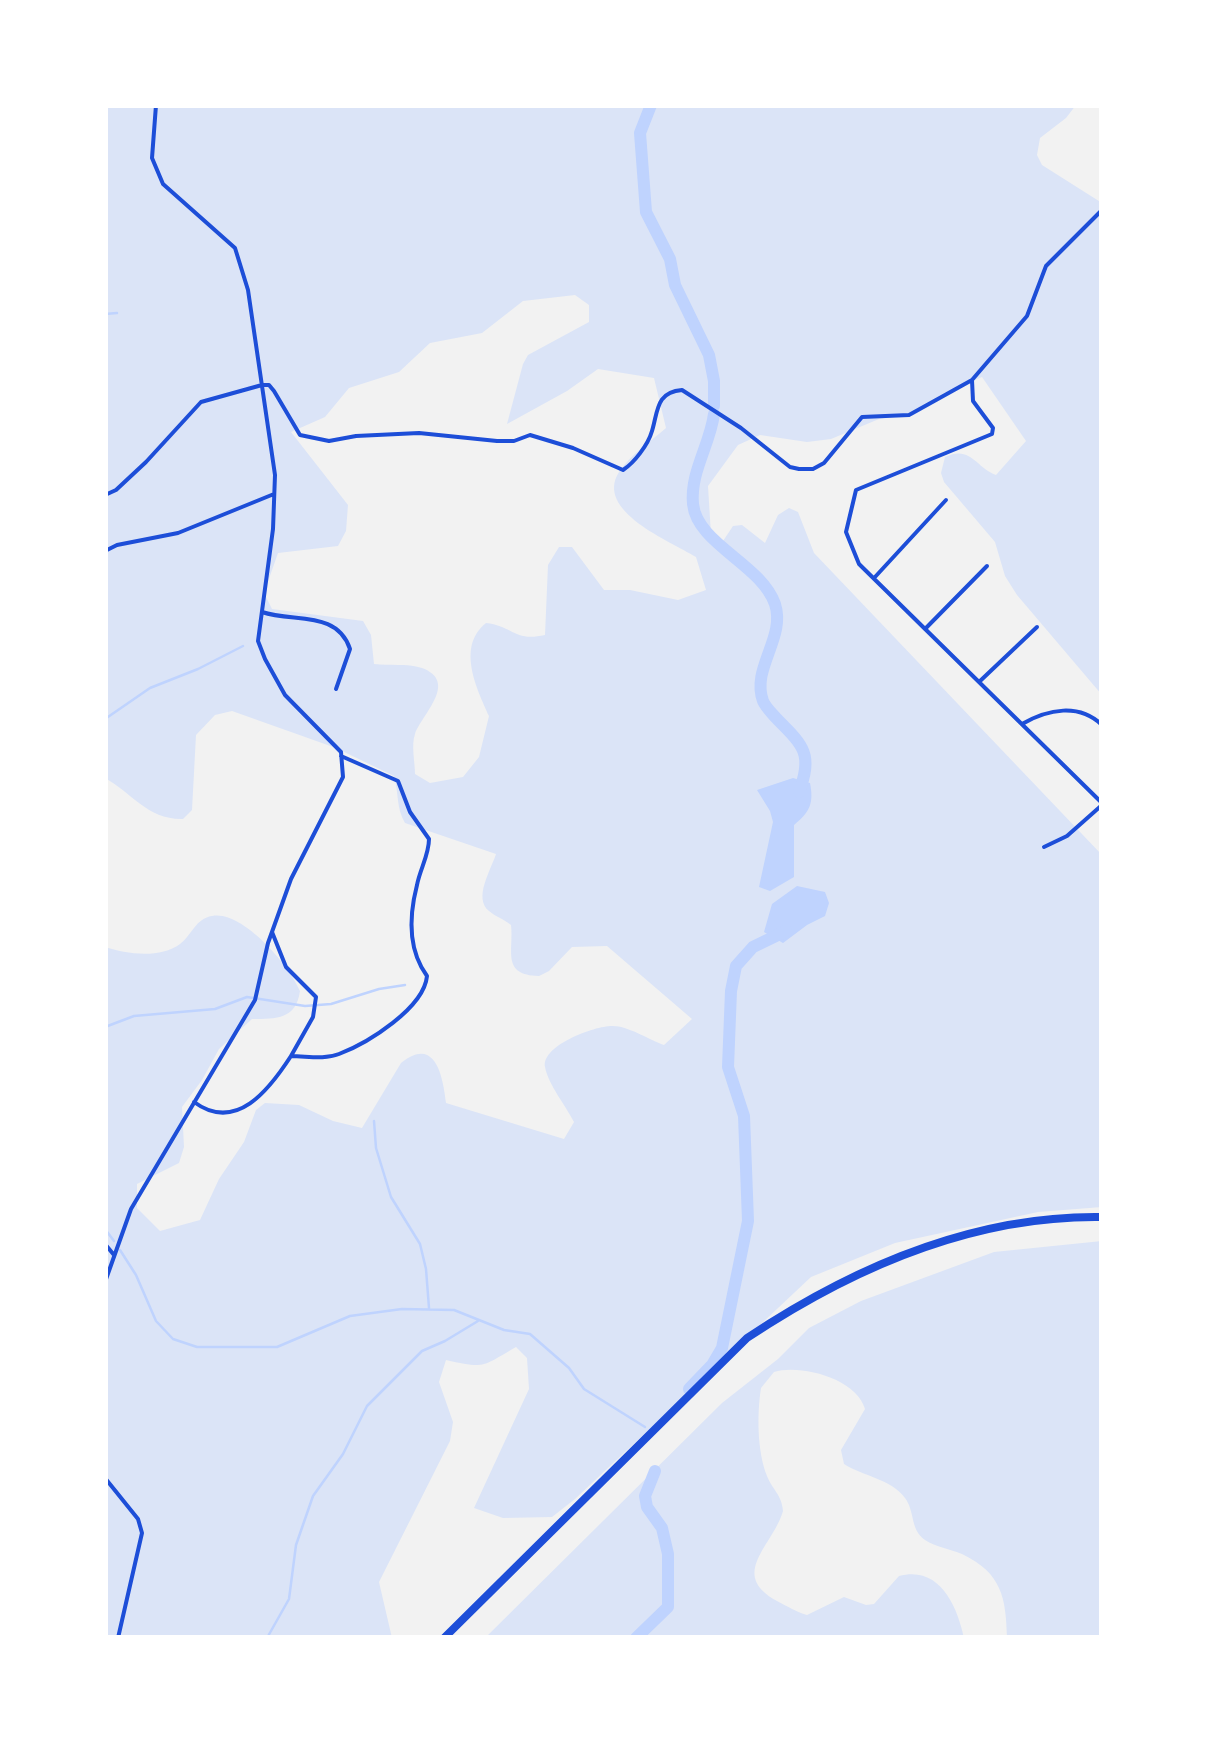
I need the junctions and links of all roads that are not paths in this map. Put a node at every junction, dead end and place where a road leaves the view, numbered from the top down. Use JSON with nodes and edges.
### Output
{"nodes":[{"id":1,"x":156,"y":105,"type":"edge"},
{"id":2,"x":1102,"y":210,"type":"edge"},
{"id":3,"x":972,"y":380,"type":"junction"},
{"id":4,"x":262,"y":385,"type":"junction"},
{"id":5,"x":274,"y":494,"type":"junction"},
{"id":6,"x":105,"y":495,"type":"edge"},
{"id":7,"x":946,"y":500,"type":"dead end"},
{"id":8,"x":105,"y":551,"type":"edge"},
{"id":9,"x":986,"y":566,"type":"dead end"},
{"id":10,"x":874,"y":578,"type":"junction"},
{"id":11,"x":262,"y":612,"type":"junction"},
{"id":12,"x":1037,"y":627,"type":"dead end"},
{"id":13,"x":926,"y":630,"type":"junction"},
{"id":14,"x":979,"y":682,"type":"junction"},
{"id":15,"x":336,"y":690,"type":"dead end"},
{"id":16,"x":1022,"y":724,"type":"junction"},
{"id":17,"x":1102,"y":725,"type":"edge"},
{"id":18,"x":341,"y":756,"type":"junction"},
{"id":19,"x":1102,"y":804,"type":"edge"},
{"id":20,"x":1044,"y":847,"type":"dead end"},
{"id":21,"x":272,"y":932,"type":"junction"},
{"id":22,"x":291,"y":1056,"type":"junction"},
{"id":23,"x":194,"y":1102,"type":"junction"},
{"id":24,"x":1102,"y":1217,"type":"edge"},
{"id":25,"x":105,"y":1244,"type":"edge"},
{"id":26,"x":114,"y":1255,"type":"junction"},
{"id":27,"x":105,"y":1282,"type":"edge"},
{"id":28,"x":105,"y":1478,"type":"edge"},
{"id":29,"x":118,"y":1638,"type":"edge"},
{"id":30,"x":444,"y":1638,"type":"edge"}],
"edges":[{"from":1,"to":4,"type":"street"},
{"from":2,"to":3,"type":"street"},
{"from":3,"to":4,"type":"street"},
{"from":3,"to":10,"type":"street"},
{"from":4,"to":5,"type":"street"},
{"from":4,"to":6,"type":"street"},
{"from":5,"to":8,"type":"street"},
{"from":5,"to":11,"type":"street"},
{"from":7,"to":10,"type":"street"},
{"from":9,"to":13,"type":"street"},
{"from":10,"to":13,"type":"street"},
{"from":11,"to":15,"type":"street"},
{"from":11,"to":18,"type":"street"},
{"from":12,"to":14,"type":"street"},
{"from":13,"to":14,"type":"street"},
{"from":14,"to":16,"type":"street"},
{"from":16,"to":17,"type":"street"},
{"from":16,"to":19,"type":"street"},
{"from":18,"to":21,"type":"street"},
{"from":18,"to":22,"type":"street"},
{"from":19,"to":20,"type":"street"},
{"from":21,"to":22,"type":"street"},
{"from":21,"to":23,"type":"street"},
{"from":22,"to":23,"type":"street"},
{"from":23,"to":26,"type":"street"},
{"from":24,"to":30,"type":"highway"},
{"from":25,"to":26,"type":"street"},
{"from":26,"to":27,"type":"street"},
{"from":28,"to":29,"type":"street"}]}
